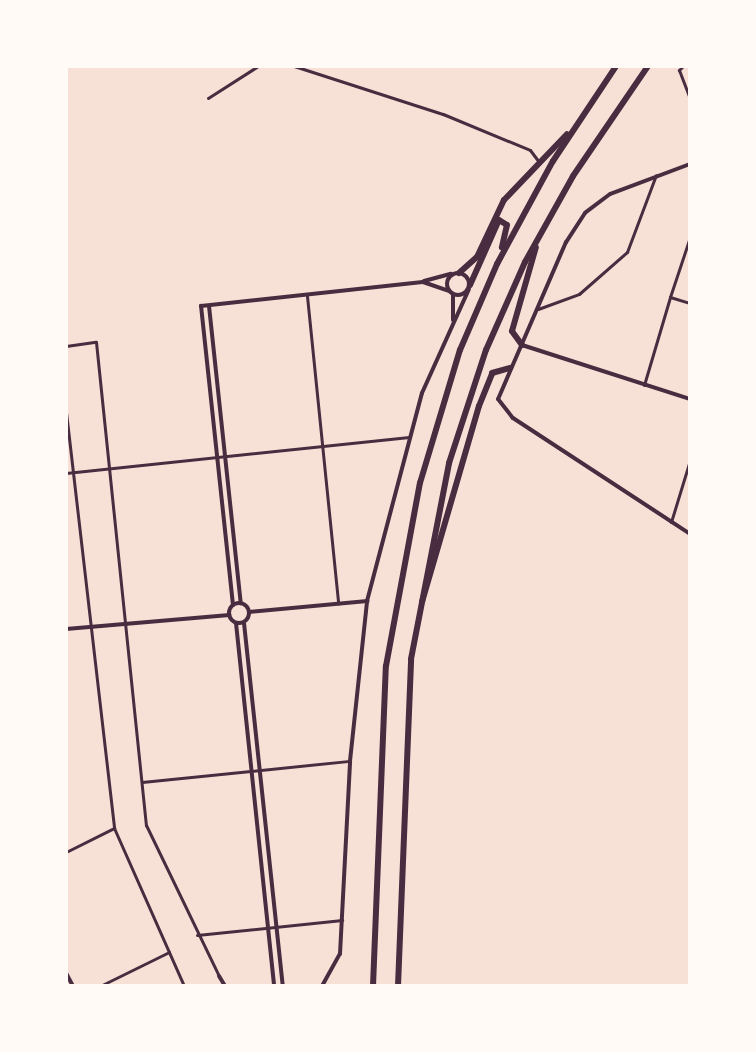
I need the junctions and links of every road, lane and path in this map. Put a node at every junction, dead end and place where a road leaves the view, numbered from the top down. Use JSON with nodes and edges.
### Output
{"nodes":[{"id":1,"x":258,"y":66,"type":"edge"},
{"id":2,"x":294,"y":66,"type":"edge"},
{"id":3,"x":616,"y":66,"type":"edge"},
{"id":4,"x":648,"y":66,"type":"edge"},
{"id":5,"x":683,"y":66,"type":"edge"},
{"id":6,"x":208,"y":98,"type":"dead end"},
{"id":7,"x":690,"y":99,"type":"edge"},
{"id":8,"x":577,"y":123,"type":"junction"},
{"id":9,"x":539,"y":164,"type":"junction"},
{"id":10,"x":690,"y":164,"type":"edge"},
{"id":11,"x":656,"y":175,"type":"junction"},
{"id":12,"x":540,"y":233,"type":"junction"},
{"id":13,"x":690,"y":237,"type":"edge"},
{"id":14,"x":497,"y":264,"type":"junction"},
{"id":15,"x":456,"y":273,"type":"junction"},
{"id":16,"x":423,"y":282,"type":"junction"},
{"id":17,"x":469,"y":287,"type":"junction"},
{"id":18,"x":449,"y":291,"type":"junction"},
{"id":19,"x":453,"y":295,"type":"junction"},
{"id":20,"x":307,"y":296,"type":"junction"},
{"id":21,"x":670,"y":297,"type":"junction"},
{"id":22,"x":690,"y":303,"type":"edge"},
{"id":23,"x":209,"y":306,"type":"junction"},
{"id":24,"x":538,"y":309,"type":"junction"},
{"id":25,"x":453,"y":321,"type":"junction"},
{"id":26,"x":522,"y":345,"type":"junction"},
{"id":27,"x":66,"y":346,"type":"edge"},
{"id":28,"x":510,"y":368,"type":"junction"},
{"id":29,"x":644,"y":385,"type":"junction"},
{"id":30,"x":690,"y":399,"type":"edge"},
{"id":31,"x":66,"y":412,"type":"edge"},
{"id":32,"x":409,"y":437,"type":"junction"},
{"id":33,"x":323,"y":446,"type":"junction"},
{"id":34,"x":226,"y":456,"type":"junction"},
{"id":35,"x":218,"y":457,"type":"junction"},
{"id":36,"x":690,"y":460,"type":"edge"},
{"id":37,"x":108,"y":468,"type":"junction"},
{"id":38,"x":73,"y":472,"type":"junction"},
{"id":39,"x":66,"y":473,"type":"edge"},
{"id":40,"x":671,"y":522,"type":"junction"},
{"id":41,"x":690,"y":534,"type":"edge"},
{"id":42,"x":367,"y":601,"type":"junction"},
{"id":43,"x":241,"y":603,"type":"junction"},
{"id":44,"x":338,"y":603,"type":"junction"},
{"id":45,"x":233,"y":605,"type":"junction"},
{"id":46,"x":249,"y":612,"type":"junction"},
{"id":47,"x":229,"y":615,"type":"junction"},
{"id":48,"x":244,"y":622,"type":"junction"},
{"id":49,"x":236,"y":623,"type":"junction"},
{"id":50,"x":415,"y":623,"type":"junction"},
{"id":51,"x":125,"y":624,"type":"junction"},
{"id":52,"x":90,"y":628,"type":"junction"},
{"id":53,"x":66,"y":629,"type":"edge"},
{"id":54,"x":350,"y":760,"type":"junction"},
{"id":55,"x":251,"y":770,"type":"junction"},
{"id":56,"x":259,"y":770,"type":"junction"},
{"id":57,"x":142,"y":782,"type":"junction"},
{"id":58,"x":114,"y":828,"type":"junction"},
{"id":59,"x":66,"y":852,"type":"edge"},
{"id":60,"x":343,"y":920,"type":"junction"},
{"id":61,"x":276,"y":925,"type":"junction"},
{"id":62,"x":269,"y":927,"type":"junction"},
{"id":63,"x":197,"y":935,"type":"junction"},
{"id":64,"x":169,"y":952,"type":"junction"},
{"id":65,"x":66,"y":973,"type":"edge"},
{"id":66,"x":219,"y":976,"type":"joint"},
{"id":67,"x":73,"y":986,"type":"edge"},
{"id":68,"x":100,"y":986,"type":"edge"},
{"id":69,"x":184,"y":986,"type":"edge"},
{"id":70,"x":226,"y":986,"type":"edge"},
{"id":71,"x":274,"y":986,"type":"edge"},
{"id":72,"x":283,"y":986,"type":"edge"},
{"id":73,"x":322,"y":986,"type":"edge"},
{"id":74,"x":373,"y":986,"type":"edge"},
{"id":75,"x":398,"y":986,"type":"edge"}],
"edges":[{"from":1,"to":6,"type":"street"},
{"from":2,"to":9,"type":"street"},
{"from":3,"to":8,"type":"highway"},
{"from":4,"to":12,"type":"highway"},
{"from":5,"to":7,"type":"street"},
{"from":8,"to":9,"type":"highway"},
{"from":8,"to":14,"type":"highway"},
{"from":9,"to":15,"type":"highway"},
{"from":10,"to":11,"type":"street"},
{"from":11,"to":24,"type":"street"},
{"from":11,"to":24,"type":"street"},
{"from":12,"to":26,"type":"highway"},
{"from":12,"to":50,"type":"highway"},
{"from":13,"to":21,"type":"street"},
{"from":14,"to":17,"type":"highway"},
{"from":14,"to":74,"type":"highway"},
{"from":15,"to":16,"type":"street"},
{"from":15,"to":17,"type":"street"},
{"from":15,"to":18,"type":"street"},
{"from":16,"to":18,"type":"street"},
{"from":16,"to":20,"type":"street"},
{"from":17,"to":19,"type":"street"},
{"from":17,"to":25,"type":"street"},
{"from":18,"to":19,"type":"street"},
{"from":19,"to":25,"type":"street"},
{"from":20,"to":23,"type":"street"},
{"from":20,"to":33,"type":"street"},
{"from":21,"to":22,"type":"street"},
{"from":21,"to":29,"type":"street"},
{"from":23,"to":34,"type":"street"},
{"from":23,"to":35,"type":"street"},
{"from":24,"to":26,"type":"street"},
{"from":25,"to":32,"type":"street"},
{"from":26,"to":28,"type":"street"},
{"from":26,"to":29,"type":"street"},
{"from":27,"to":37,"type":"street"},
{"from":28,"to":40,"type":"street"},
{"from":28,"to":50,"type":"highway"},
{"from":29,"to":30,"type":"street"},
{"from":31,"to":38,"type":"street"},
{"from":32,"to":33,"type":"street"},
{"from":32,"to":42,"type":"street"},
{"from":33,"to":34,"type":"street"},
{"from":33,"to":44,"type":"street"},
{"from":34,"to":35,"type":"street"},
{"from":34,"to":43,"type":"street"},
{"from":35,"to":37,"type":"street"},
{"from":35,"to":45,"type":"street"},
{"from":36,"to":40,"type":"street"},
{"from":37,"to":38,"type":"street"},
{"from":37,"to":51,"type":"street"},
{"from":38,"to":39,"type":"street"},
{"from":38,"to":52,"type":"street"},
{"from":40,"to":41,"type":"street"},
{"from":42,"to":44,"type":"street"},
{"from":42,"to":54,"type":"street"},
{"from":43,"to":45,"type":"street"},
{"from":43,"to":46,"type":"street"},
{"from":44,"to":46,"type":"street"},
{"from":45,"to":47,"type":"street"},
{"from":46,"to":48,"type":"street"},
{"from":47,"to":49,"type":"street"},
{"from":47,"to":51,"type":"street"},
{"from":48,"to":49,"type":"street"},
{"from":48,"to":56,"type":"street"},
{"from":49,"to":55,"type":"street"},
{"from":50,"to":75,"type":"highway"},
{"from":51,"to":52,"type":"street"},
{"from":51,"to":57,"type":"street"},
{"from":52,"to":53,"type":"street"},
{"from":52,"to":58,"type":"street"},
{"from":54,"to":56,"type":"street"},
{"from":54,"to":60,"type":"street"},
{"from":55,"to":56,"type":"street"},
{"from":55,"to":57,"type":"street"},
{"from":55,"to":62,"type":"street"},
{"from":56,"to":61,"type":"street"},
{"from":57,"to":63,"type":"street"},
{"from":58,"to":59,"type":"street"},
{"from":58,"to":64,"type":"street"},
{"from":60,"to":61,"type":"street"},
{"from":60,"to":73,"type":"street"},
{"from":61,"to":62,"type":"street"},
{"from":61,"to":72,"type":"street"},
{"from":62,"to":63,"type":"street"},
{"from":62,"to":71,"type":"street"},
{"from":63,"to":66,"type":"street"},
{"from":64,"to":68,"type":"street"},
{"from":64,"to":69,"type":"street"},
{"from":65,"to":67,"type":"street"},
{"from":66,"to":70,"type":"street"}]}
